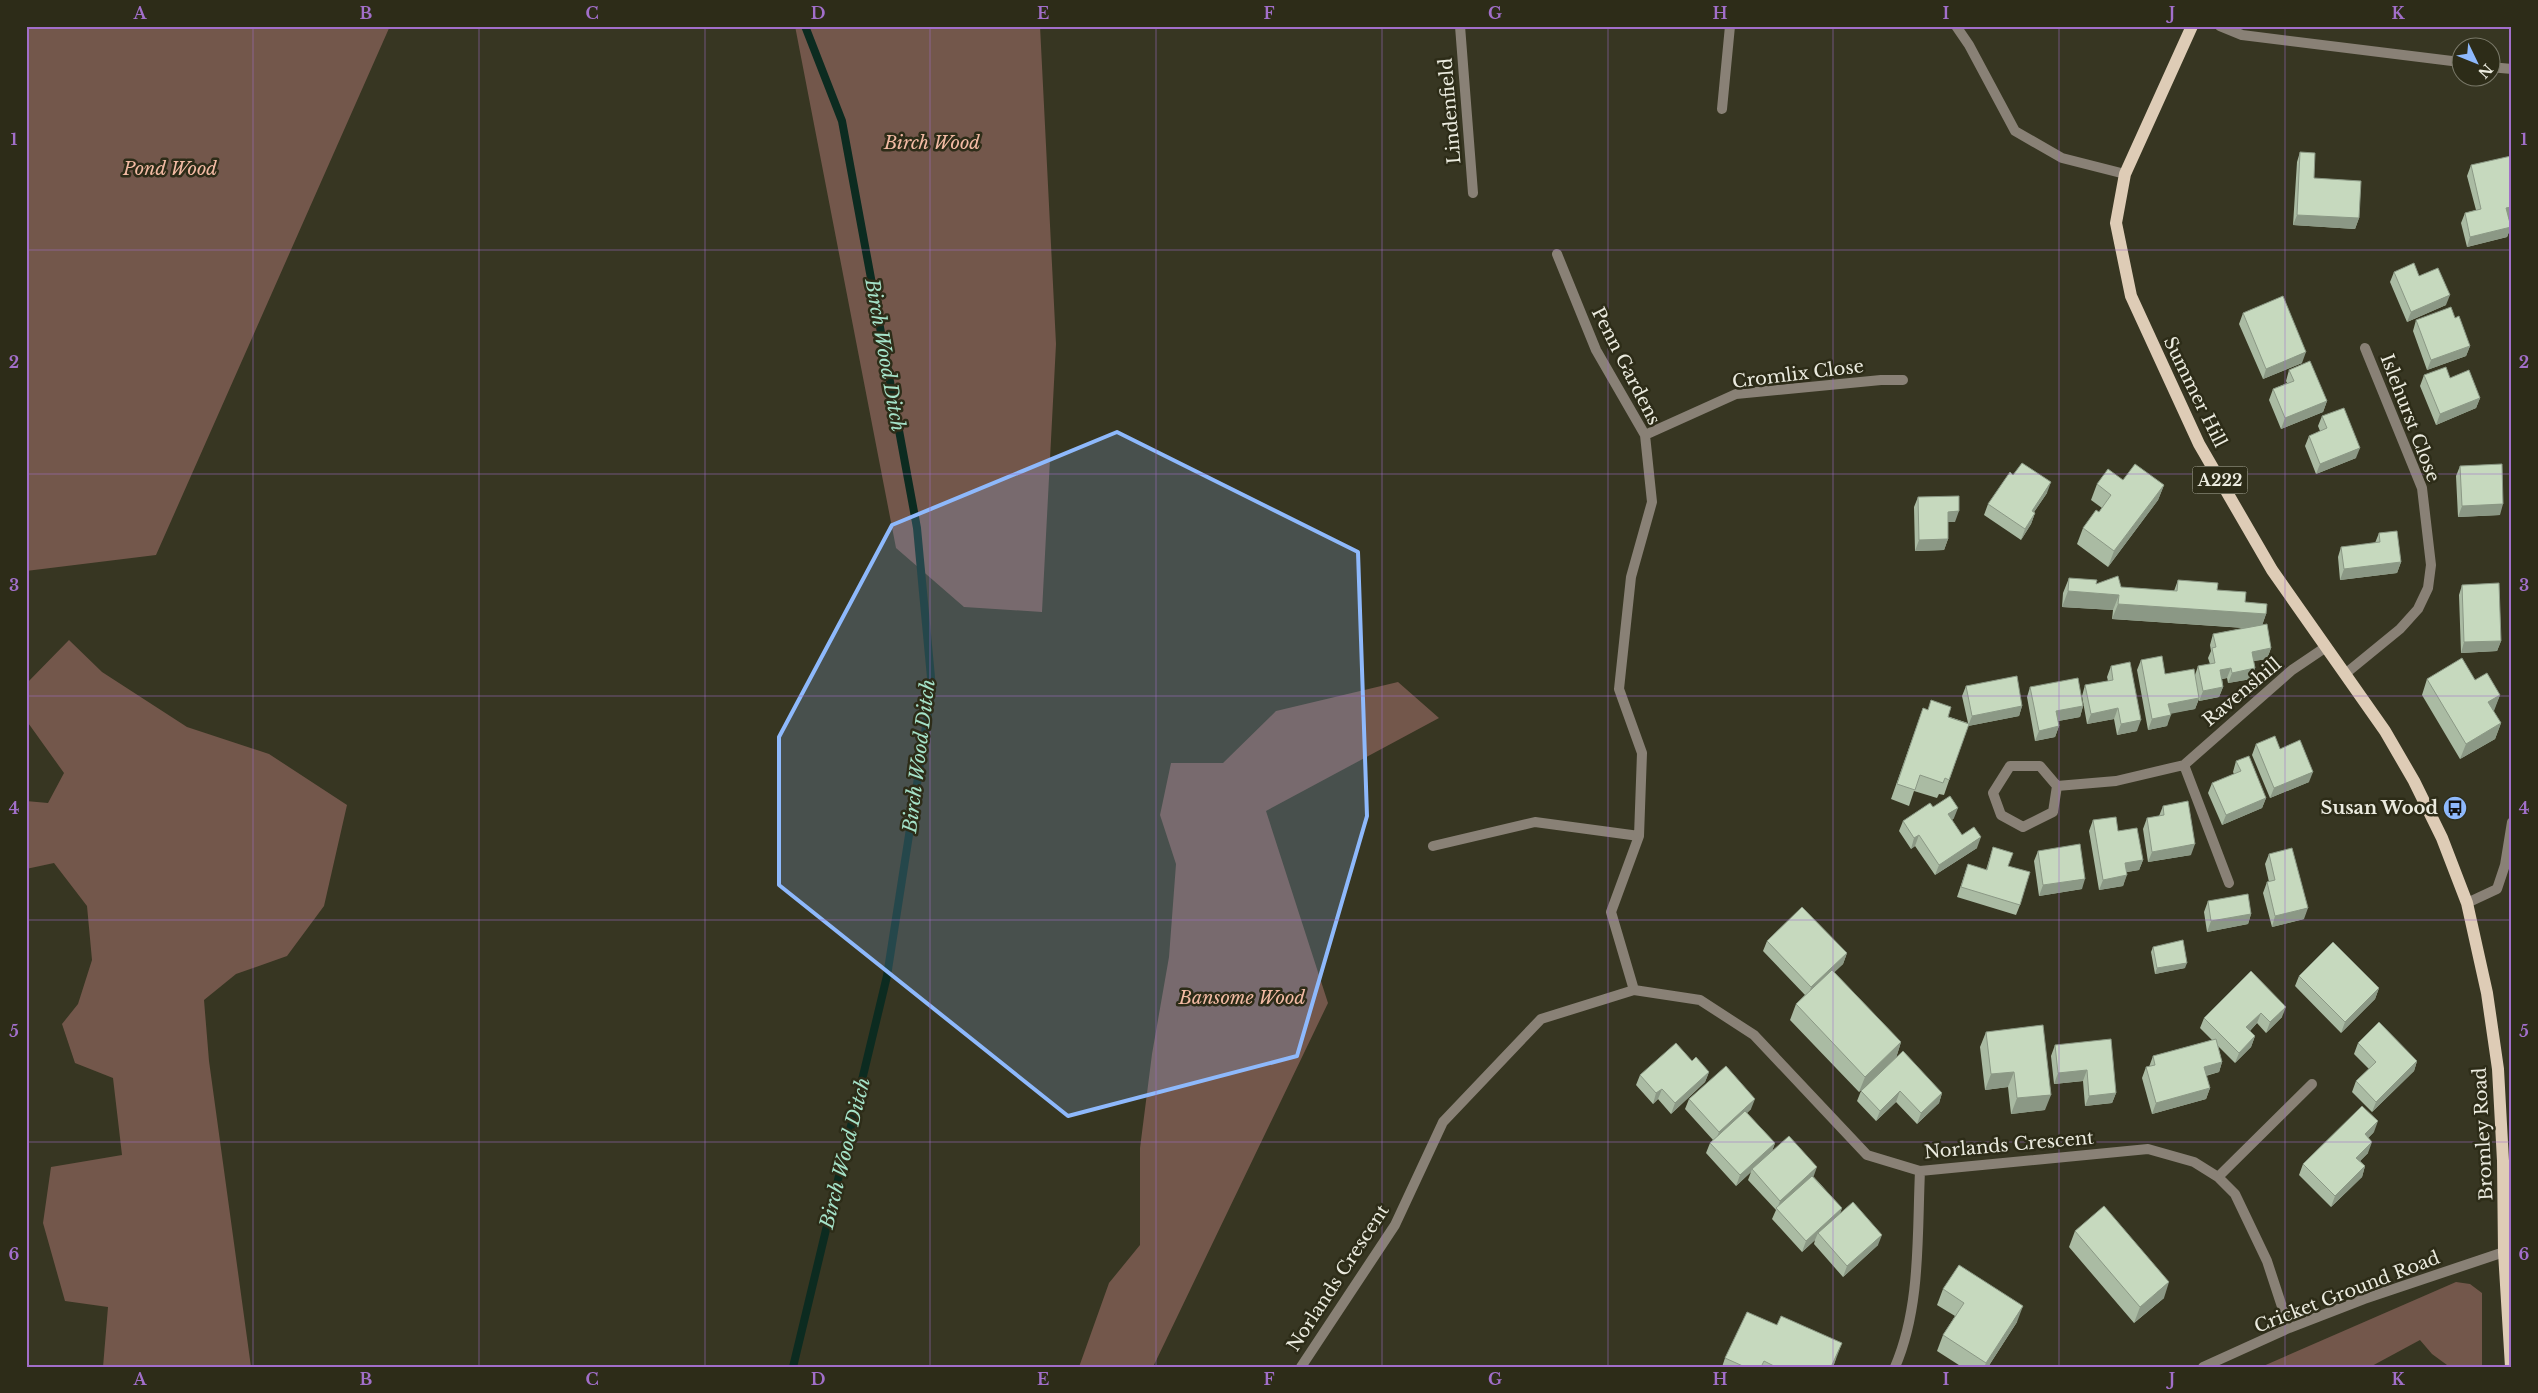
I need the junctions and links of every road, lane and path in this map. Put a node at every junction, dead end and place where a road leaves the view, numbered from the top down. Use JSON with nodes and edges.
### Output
{"nodes":[{"id":1,"x":1460,"y":26,"type":"edge"},
{"id":2,"x":1730,"y":26,"type":"edge"},
{"id":3,"x":1956,"y":26,"type":"edge"},
{"id":4,"x":2192,"y":26,"type":"edge"},
{"id":5,"x":2220,"y":26,"type":"edge"},
{"id":6,"x":2450,"y":61,"type":"edge"},
{"id":7,"x":1722,"y":108,"type":"dead end"},
{"id":8,"x":2125,"y":174,"type":"junction"},
{"id":9,"x":1473,"y":193,"type":"dead end"},
{"id":10,"x":1557,"y":254,"type":"dead end"},
{"id":11,"x":2365,"y":348,"type":"dead end"},
{"id":12,"x":1903,"y":380,"type":"dead end"},
{"id":13,"x":1645,"y":436,"type":"junction"},
{"id":14,"x":2326,"y":647,"type":"junction"},
{"id":15,"x":2345,"y":674,"type":"junction"},
{"id":16,"x":2184,"y":765,"type":"junction"},
{"id":17,"x":2057,"y":786,"type":"junction"},
{"id":18,"x":2512,"y":822,"type":"edge"},
{"id":19,"x":1639,"y":836,"type":"junction"},
{"id":20,"x":1433,"y":846,"type":"dead end"},
{"id":21,"x":2229,"y":883,"type":"dead end"},
{"id":22,"x":2467,"y":903,"type":"junction"},
{"id":23,"x":1634,"y":990,"type":"junction"},
{"id":24,"x":2312,"y":1084,"type":"dead end"},
{"id":25,"x":1920,"y":1171,"type":"junction"},
{"id":26,"x":2218,"y":1177,"type":"junction"},
{"id":27,"x":2504,"y":1252,"type":"junction"},
{"id":28,"x":2289,"y":1328,"type":"junction"},
{"id":29,"x":1301,"y":1367,"type":"edge"},
{"id":30,"x":1895,"y":1367,"type":"edge"},
{"id":31,"x":2203,"y":1367,"type":"edge"},
{"id":32,"x":2511,"y":1367,"type":"edge"}],
"edges":[{"from":1,"to":9,"type":"street","name":"Lindenfield"},
{"from":2,"to":7,"type":"street"},
{"from":3,"to":8,"type":"street"},
{"from":4,"to":8,"type":"main road","name":"Summer Hill","number":"A222"},
{"from":5,"to":6,"type":"street"},
{"from":8,"to":14,"type":"main road","name":"Summer Hill","number":"A222"},
{"from":10,"to":13,"type":"street","name":"Penn Gardens"},
{"from":11,"to":15,"type":"street","name":"Islehurst Close"},
{"from":12,"to":13,"type":"street","name":"Cromlix Close"},
{"from":13,"to":19,"type":"street","name":"Penn Gardens"},
{"from":14,"to":15,"type":"main road","name":"Summer Hill","number":"A222"},
{"from":14,"to":16,"type":"street","name":"Ravenshill"},
{"from":15,"to":22,"type":"main road","name":"Summer Hill","number":"A222"},
{"from":16,"to":17,"type":"street","name":"Ravenshill"},
{"from":16,"to":21,"type":"street"},
{"from":17,"to":17,"type":"street"},
{"from":18,"to":22,"type":"street"},
{"from":19,"to":20,"type":"street"},
{"from":19,"to":23,"type":"street","name":"Penn Gardens"},
{"from":22,"to":27,"type":"main road","name":"Bromley Road","number":"A222"},
{"from":23,"to":25,"type":"street","name":"Norlands Crescent"},
{"from":23,"to":29,"type":"street","name":"Norlands Crescent"},
{"from":24,"to":26,"type":"street"},
{"from":25,"to":26,"type":"street","name":"Norlands Crescent"},
{"from":25,"to":30,"type":"street"},
{"from":26,"to":28,"type":"street","name":"Norlands Crescent"},
{"from":27,"to":28,"type":"street","name":"Cricket Ground Road"},
{"from":27,"to":32,"type":"main road","name":"Bromley Road","number":"A222"},
{"from":28,"to":31,"type":"street","name":"Cricket Ground Road"}]}
